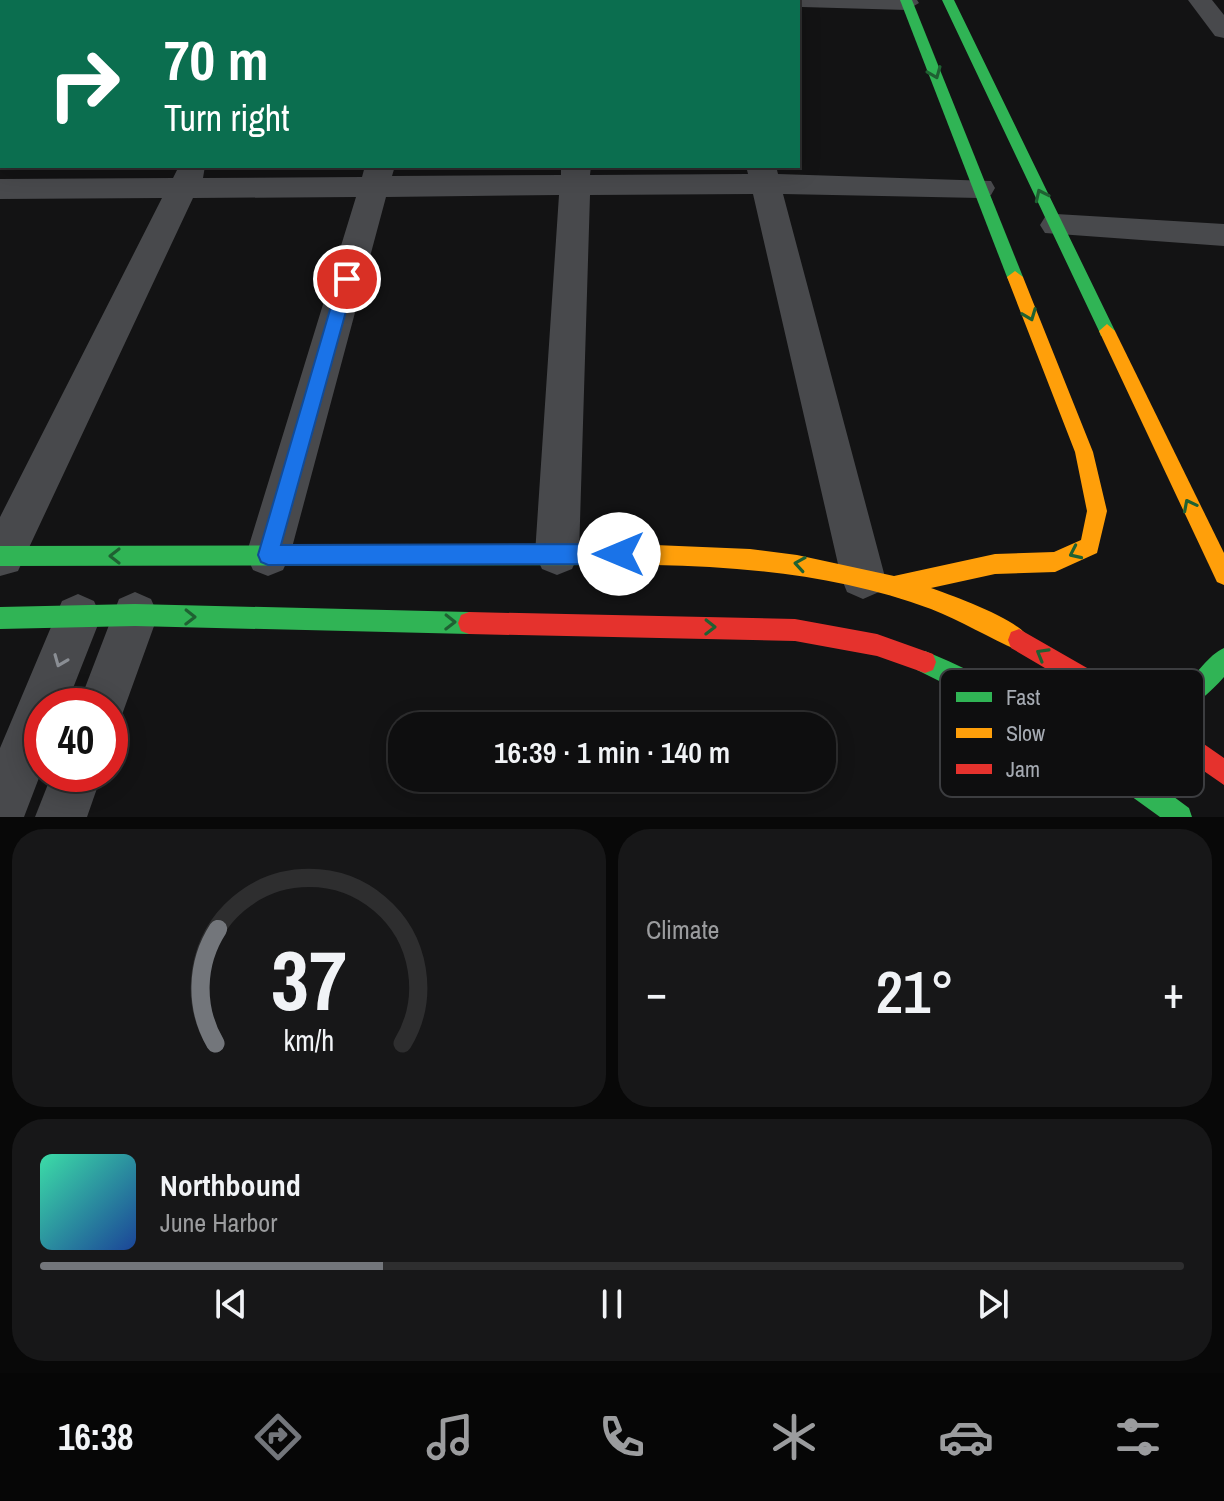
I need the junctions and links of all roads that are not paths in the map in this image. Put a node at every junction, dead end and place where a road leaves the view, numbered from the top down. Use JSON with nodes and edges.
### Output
{"nodes":[{"id":1,"x":802,"y":0,"type":"edge"},
{"id":2,"x":948,"y":0,"type":"edge"},
{"id":3,"x":1200,"y":0,"type":"edge"},
{"id":4,"x":907,"y":1,"type":"edge"},
{"id":5,"x":1224,"y":31,"type":"edge"},
{"id":6,"x":762,"y":175,"type":"edge"},
{"id":7,"x":377,"y":176,"type":"edge"},
{"id":8,"x":575,"y":176,"type":"edge"},
{"id":9,"x":188,"y":177,"type":"edge"},
{"id":10,"x":980,"y":188,"type":"junction"},
{"id":11,"x":0,"y":189,"type":"edge"},
{"id":12,"x":1056,"y":225,"type":"junction"},
{"id":13,"x":1224,"y":235,"type":"edge"},
{"id":14,"x":557,"y":554,"type":"junction"},
{"id":15,"x":268,"y":555,"type":"junction"},
{"id":16,"x":1,"y":556,"type":"edge"},
{"id":17,"x":1224,"y":575,"type":"edge"},
{"id":18,"x":880,"y":581,"type":"junction"},
{"id":19,"x":135,"y":615,"type":"junction"},
{"id":20,"x":78,"y":617,"type":"junction"},
{"id":21,"x":0,"y":618,"type":"edge"},
{"id":22,"x":1224,"y":659,"type":"edge"},
{"id":23,"x":1068,"y":669,"type":"edge"},
{"id":24,"x":940,"y":671,"type":"edge"},
{"id":25,"x":1204,"y":683,"type":"edge"},
{"id":26,"x":49,"y":688,"type":"edge"},
{"id":27,"x":109,"y":688,"type":"edge"},
{"id":28,"x":24,"y":751,"type":"edge"},
{"id":29,"x":1204,"y":759,"type":"edge"},
{"id":30,"x":1224,"y":773,"type":"edge"},
{"id":31,"x":70,"y":792,"type":"edge"},
{"id":32,"x":1152,"y":797,"type":"edge"},
{"id":33,"x":0,"y":811,"type":"edge"},
{"id":34,"x":61,"y":817,"type":"edge"},
{"id":35,"x":1180,"y":817,"type":"edge"}],
"edges":[{"from":1,"to":4,"type":"street"},
{"from":12,"to":2,"type":"street","one_way":true},
{"from":3,"to":5,"type":"street"},
{"from":4,"to":10,"type":"street","one_way":true},
{"from":6,"to":8,"type":"street"},
{"from":6,"to":10,"type":"street"},
{"from":6,"to":18,"type":"street"},
{"from":7,"to":8,"type":"street"},
{"from":7,"to":9,"type":"street"},
{"from":7,"to":15,"type":"street"},
{"from":8,"to":14,"type":"street"},
{"from":9,"to":11,"type":"street"},
{"from":9,"to":16,"type":"street"},
{"from":10,"to":18,"type":"street","one_way":true},
{"from":12,"to":13,"type":"street"},
{"from":17,"to":12,"type":"street","one_way":true},
{"from":14,"to":15,"type":"street"},
{"from":18,"to":14,"type":"street","one_way":true},
{"from":15,"to":16,"type":"street","one_way":true},
{"from":23,"to":18,"type":"street","one_way":true},
{"from":19,"to":20,"type":"street"},
{"from":19,"to":24,"type":"street","one_way":true},
{"from":19,"to":27,"type":"street"},
{"from":20,"to":21,"type":"street"},
{"from":20,"to":26,"type":"street","one_way":true},
{"from":22,"to":25,"type":"street"},
{"from":28,"to":33,"type":"street"},
{"from":29,"to":30,"type":"street"},
{"from":31,"to":34,"type":"street"},
{"from":32,"to":35,"type":"street"}]}
